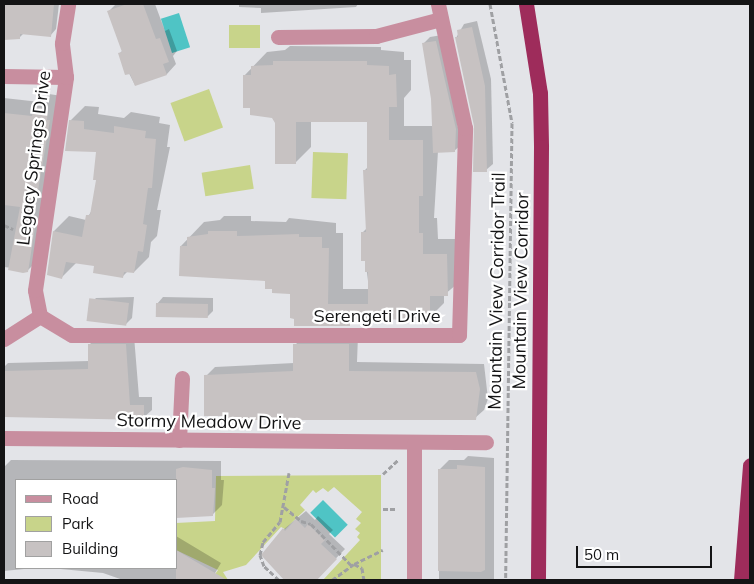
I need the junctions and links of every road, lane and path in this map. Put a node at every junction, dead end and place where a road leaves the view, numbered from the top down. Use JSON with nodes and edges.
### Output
{"nodes":[{"id":1,"x":68,"y":4,"type":"edge"},
{"id":2,"x":438,"y":4,"type":"edge"},
{"id":3,"x":490,"y":4,"type":"edge"},
{"id":4,"x":526,"y":4,"type":"edge"},
{"id":5,"x":441,"y":19,"type":"junction"},
{"id":6,"x":278,"y":37,"type":"dead end"},
{"id":7,"x":4,"y":76,"type":"edge"},
{"id":8,"x":66,"y":77,"type":"junction"},
{"id":9,"x":4,"y":225,"type":"edge"},
{"id":10,"x":13,"y":229,"type":"dead end"},
{"id":11,"x":40,"y":316,"type":"junction"},
{"id":12,"x":4,"y":339,"type":"edge"},
{"id":13,"x":182,"y":378,"type":"dead end"},
{"id":14,"x":4,"y":438,"type":"edge"},
{"id":15,"x":179,"y":440,"type":"junction"},
{"id":16,"x":486,"y":442,"type":"dead end"},
{"id":17,"x":414,"y":443,"type":"junction"},
{"id":18,"x":398,"y":460,"type":"dead end"},
{"id":19,"x":750,"y":465,"type":"edge"},
{"id":20,"x":289,"y":473,"type":"dead end"},
{"id":21,"x":383,"y":474,"type":"dead end"},
{"id":22,"x":284,"y":507,"type":"junction"},
{"id":23,"x":383,"y":550,"type":"dead end"},
{"id":24,"x":353,"y":565,"type":"junction"},
{"id":25,"x":279,"y":580,"type":"edge"},
{"id":26,"x":332,"y":580,"type":"edge"},
{"id":27,"x":364,"y":580,"type":"edge"},
{"id":28,"x":414,"y":580,"type":"edge"},
{"id":29,"x":506,"y":580,"type":"edge"},
{"id":30,"x":538,"y":580,"type":"edge"},
{"id":31,"x":741,"y":580,"type":"edge"}],
"edges":[{"from":1,"to":8,"type":"street","name":"Legacy Springs Drive"},
{"from":2,"to":5,"type":"street","name":"Serengeti Drive"},
{"from":3,"to":29,"type":"path","name":"Mountain View Corridor Trail"},
{"from":4,"to":30,"type":"highway","name":"Mountain View Corridor"},
{"from":5,"to":6,"type":"street"},
{"from":5,"to":11,"type":"street","name":"Serengeti Drive"},
{"from":7,"to":8,"type":"street"},
{"from":8,"to":11,"type":"street","name":"Legacy Springs Drive"},
{"from":9,"to":10,"type":"path"},
{"from":11,"to":12,"type":"street"},
{"from":13,"to":15,"type":"street"},
{"from":14,"to":15,"type":"street","name":"Stormy Meadow Drive"},
{"from":15,"to":17,"type":"street","name":"Stormy Meadow Drive"},
{"from":16,"to":17,"type":"street","name":"Stormy Meadow Drive"},
{"from":17,"to":28,"type":"street"},
{"from":18,"to":21,"type":"path"},
{"from":19,"to":31,"type":"highway"},
{"from":20,"to":22,"type":"path"},
{"from":22,"to":24,"type":"path"},
{"from":22,"to":25,"type":"path"},
{"from":23,"to":24,"type":"path"},
{"from":24,"to":26,"type":"path"},
{"from":24,"to":27,"type":"path"}]}
